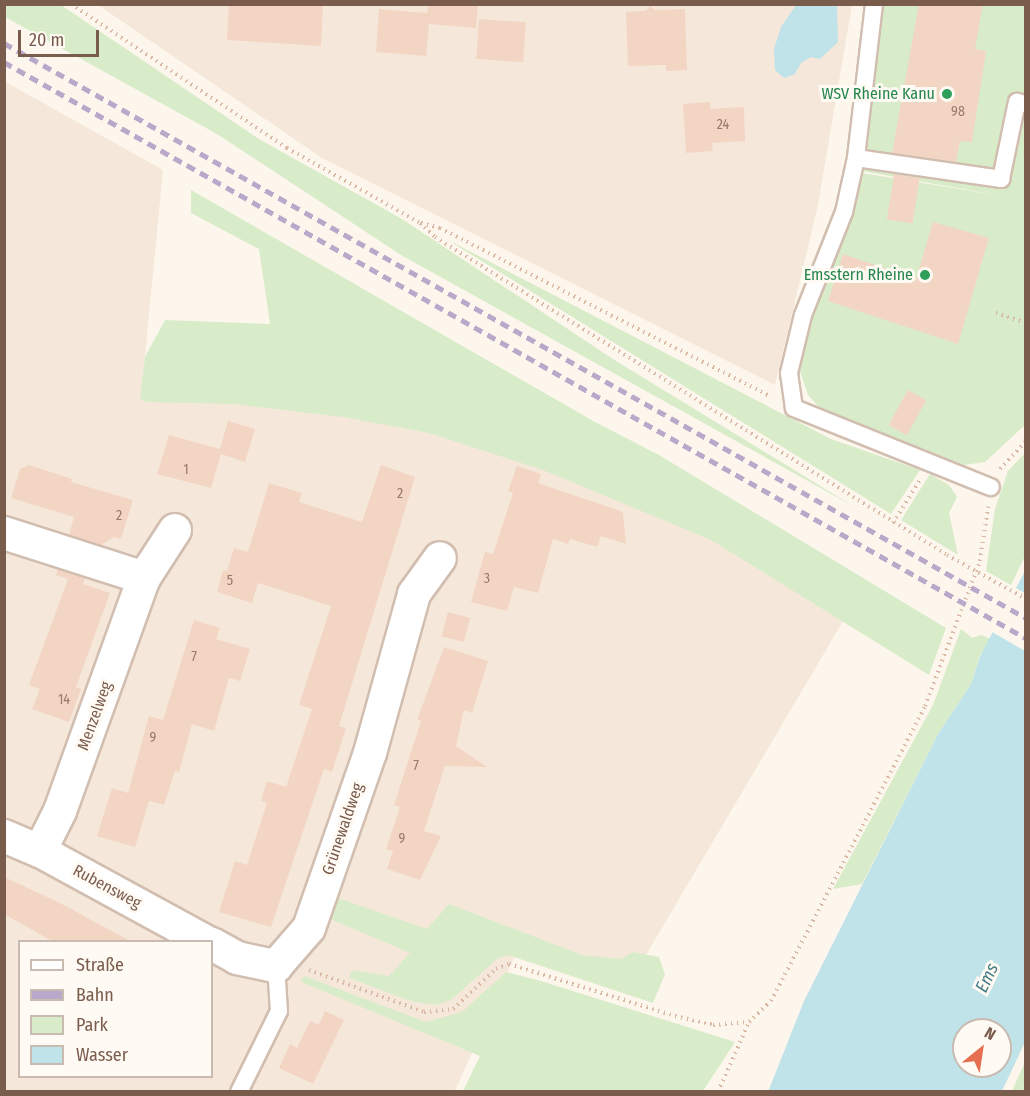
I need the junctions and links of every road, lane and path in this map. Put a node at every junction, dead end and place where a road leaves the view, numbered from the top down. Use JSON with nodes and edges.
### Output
{"nodes":[{"id":1,"x":71,"y":4,"type":"edge"},
{"id":2,"x":874,"y":4,"type":"edge"},
{"id":3,"x":1026,"y":104,"type":"edge"},
{"id":4,"x":856,"y":158,"type":"junction"},
{"id":5,"x":420,"y":223,"type":"junction"},
{"id":6,"x":996,"y":313,"type":"dead end"},
{"id":7,"x":1026,"y":322,"type":"edge"},
{"id":8,"x":794,"y":408,"type":"junction"},
{"id":9,"x":1026,"y":441,"type":"edge"},
{"id":10,"x":930,"y":464,"type":"junction"},
{"id":11,"x":991,"y":487,"type":"junction"},
{"id":12,"x":892,"y":523,"type":"junction"},
{"id":13,"x":175,"y":530,"type":"dead end"},
{"id":14,"x":4,"y":533,"type":"edge"},
{"id":15,"x":440,"y":558,"type":"dead end"},
{"id":16,"x":144,"y":578,"type":"junction"},
{"id":17,"x":1026,"y":599,"type":"edge"},
{"id":18,"x":4,"y":836,"type":"edge"},
{"id":19,"x":40,"y":851,"type":"junction"},
{"id":20,"x":203,"y":940,"type":"edge"},
{"id":21,"x":213,"y":945,"type":"edge"},
{"id":22,"x":276,"y":966,"type":"junction"},
{"id":23,"x":749,"y":1022,"type":"junction"},
{"id":24,"x":239,"y":1092,"type":"edge"},
{"id":25,"x":718,"y":1092,"type":"edge"}],
"edges":[{"from":1,"to":5,"type":"path"},
{"from":2,"to":4,"type":"lane"},
{"from":3,"to":4,"type":"lane"},
{"from":4,"to":8,"type":"lane"},
{"from":5,"to":8,"type":"path"},
{"from":5,"to":12,"type":"path"},
{"from":6,"to":7,"type":"path"},
{"from":8,"to":10,"type":"lane"},
{"from":9,"to":11,"type":"path"},
{"from":10,"to":11,"type":"lane"},
{"from":10,"to":12,"type":"path"},
{"from":11,"to":23,"type":"path"},
{"from":12,"to":17,"type":"path","bridge":true},
{"from":13,"to":16,"type":"street","name":"Menzelweg"},
{"from":14,"to":16,"type":"street"},
{"from":15,"to":22,"type":"street","name":"Grünewaldweg"},
{"from":16,"to":19,"type":"street","name":"Menzelweg"},
{"from":18,"to":19,"type":"street","name":"Rubensweg"},
{"from":19,"to":20,"type":"street","name":"Rubensweg"},
{"from":21,"to":22,"type":"street"},
{"from":22,"to":23,"type":"path"},
{"from":22,"to":24,"type":"lane"},
{"from":23,"to":25,"type":"path"}]}
